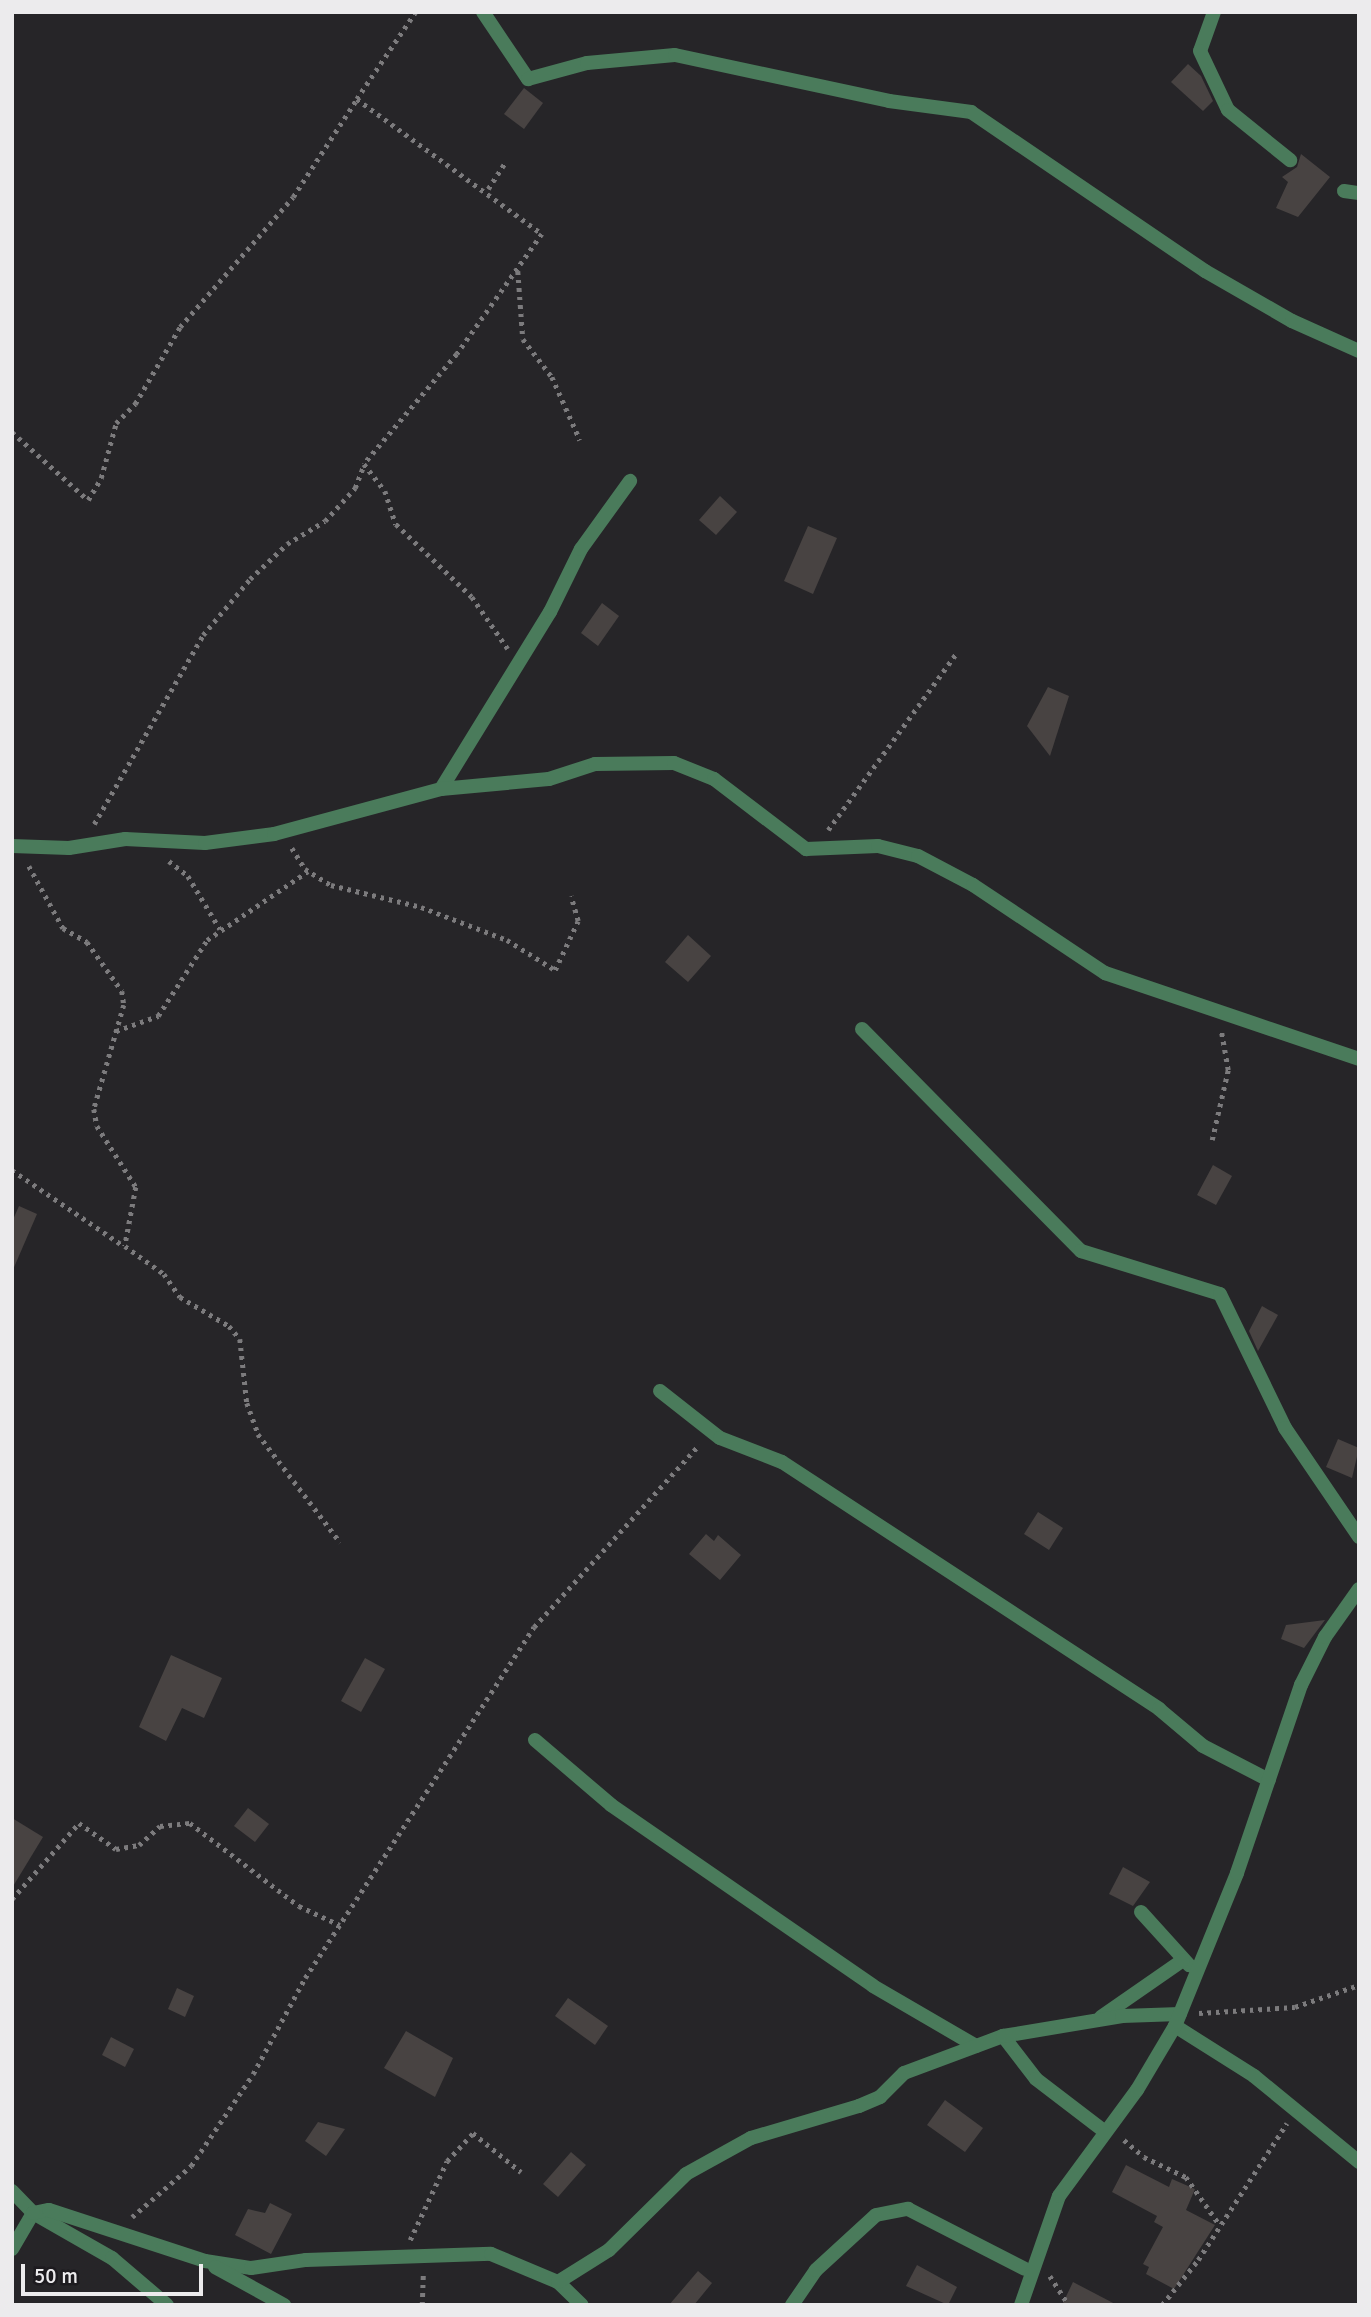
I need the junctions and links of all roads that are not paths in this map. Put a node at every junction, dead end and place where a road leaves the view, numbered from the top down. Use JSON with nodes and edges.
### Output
{"nodes":[{"id":1,"x":483,"y":12,"type":"edge"},
{"id":2,"x":1214,"y":12,"type":"edge"},
{"id":3,"x":1290,"y":160,"type":"dead end"},
{"id":4,"x":1343,"y":191,"type":"dead end"},
{"id":5,"x":1359,"y":193,"type":"edge"},
{"id":6,"x":1357,"y":349,"type":"edge"},
{"id":7,"x":630,"y":481,"type":"dead end"},
{"id":8,"x":441,"y":789,"type":"junction"},
{"id":9,"x":14,"y":847,"type":"edge"},
{"id":10,"x":862,"y":1029,"type":"dead end"},
{"id":11,"x":1359,"y":1059,"type":"edge"},
{"id":12,"x":660,"y":1391,"type":"dead end"},
{"id":13,"x":1359,"y":1537,"type":"edge"},
{"id":14,"x":1359,"y":1589,"type":"edge"},
{"id":15,"x":535,"y":1740,"type":"dead end"},
{"id":16,"x":1269,"y":1780,"type":"junction"},
{"id":17,"x":1141,"y":1912,"type":"dead end"},
{"id":18,"x":1183,"y":1960,"type":"junction"},
{"id":19,"x":1196,"y":1972,"type":"junction"},
{"id":20,"x":1096,"y":2020,"type":"junction"},
{"id":21,"x":1177,"y":2020,"type":"junction"},
{"id":22,"x":1003,"y":2036,"type":"junction"},
{"id":23,"x":976,"y":2046,"type":"junction"},
{"id":24,"x":1105,"y":2130,"type":"junction"},
{"id":25,"x":1359,"y":2162,"type":"edge"},
{"id":26,"x":12,"y":2191,"type":"edge"},
{"id":27,"x":33,"y":2213,"type":"junction"},
{"id":28,"x":12,"y":2249,"type":"edge"},
{"id":29,"x":205,"y":2261,"type":"junction"},
{"id":30,"x":1025,"y":2269,"type":"dead end"},
{"id":31,"x":558,"y":2282,"type":"junction"},
{"id":32,"x":167,"y":2305,"type":"edge"},
{"id":33,"x":284,"y":2305,"type":"edge"},
{"id":34,"x":582,"y":2305,"type":"edge"},
{"id":35,"x":792,"y":2305,"type":"edge"},
{"id":36,"x":1021,"y":2305,"type":"edge"}],
"edges":[{"from":1,"to":6,"type":"street"},
{"from":2,"to":3,"type":"street"},
{"from":4,"to":5,"type":"street"},
{"from":7,"to":8,"type":"street"},
{"from":8,"to":9,"type":"street"},
{"from":8,"to":11,"type":"street"},
{"from":10,"to":13,"type":"street"},
{"from":12,"to":16,"type":"street"},
{"from":14,"to":16,"type":"street"},
{"from":15,"to":23,"type":"street"},
{"from":16,"to":19,"type":"street"},
{"from":17,"to":18,"type":"street"},
{"from":18,"to":19,"type":"street"},
{"from":18,"to":20,"type":"street"},
{"from":19,"to":21,"type":"street"},
{"from":20,"to":21,"type":"street"},
{"from":20,"to":22,"type":"street"},
{"from":21,"to":24,"type":"street"},
{"from":21,"to":25,"type":"street"},
{"from":22,"to":23,"type":"street"},
{"from":22,"to":24,"type":"street"},
{"from":23,"to":31,"type":"street"},
{"from":24,"to":36,"type":"street"},
{"from":26,"to":27,"type":"street"},
{"from":27,"to":28,"type":"street"},
{"from":27,"to":29,"type":"street"},
{"from":27,"to":32,"type":"street"},
{"from":29,"to":31,"type":"street"},
{"from":29,"to":33,"type":"street"},
{"from":30,"to":35,"type":"street"},
{"from":31,"to":34,"type":"street"}]}
